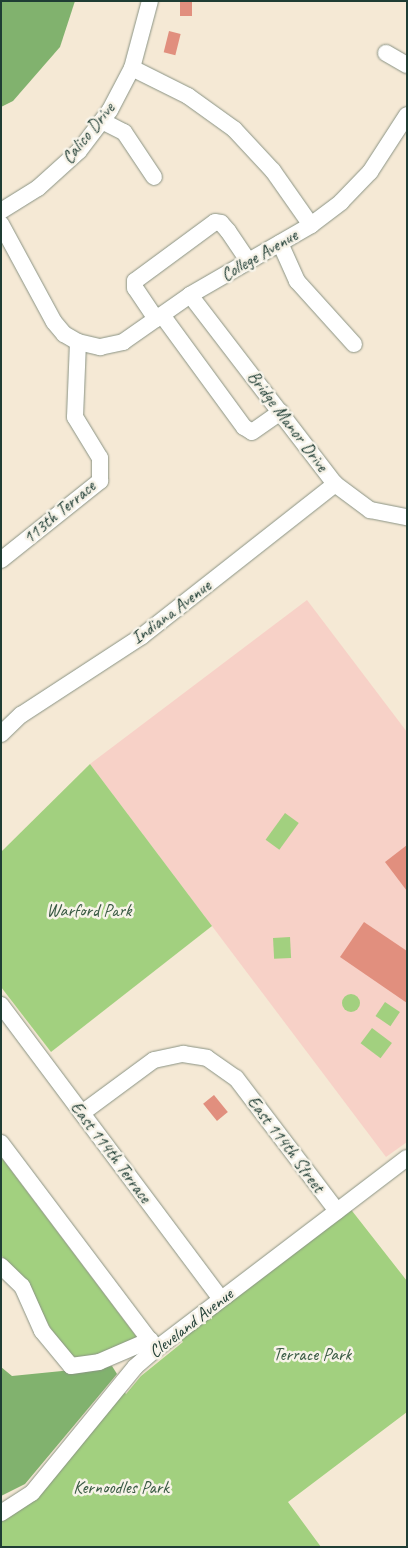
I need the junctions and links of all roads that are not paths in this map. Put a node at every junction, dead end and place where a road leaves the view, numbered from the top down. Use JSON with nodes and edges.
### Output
{"nodes":[{"id":1,"x":150,"y":1,"type":"edge"},
{"id":2,"x":386,"y":53,"type":"dead end"},
{"id":3,"x":407,"y":65,"type":"edge"},
{"id":4,"x":132,"y":68,"type":"junction"},
{"id":5,"x":102,"y":121,"type":"junction"},
{"id":6,"x":404,"y":124,"type":"edge"},
{"id":7,"x":154,"y":177,"type":"dead end"},
{"id":8,"x":1,"y":211,"type":"edge"},
{"id":9,"x":1,"y":224,"type":"edge"},
{"id":10,"x":311,"y":225,"type":"junction"},
{"id":11,"x":280,"y":243,"type":"junction"},
{"id":12,"x":248,"y":262,"type":"junction"},
{"id":13,"x":190,"y":295,"type":"junction"},
{"id":14,"x":159,"y":317,"type":"junction"},
{"id":15,"x":78,"y":342,"type":"junction"},
{"id":16,"x":354,"y":344,"type":"dead end"},
{"id":17,"x":281,"y":412,"type":"junction"},
{"id":18,"x":336,"y":484,"type":"junction"},
{"id":19,"x":406,"y":514,"type":"edge"},
{"id":20,"x":1,"y":560,"type":"edge"},
{"id":21,"x":1,"y":734,"type":"edge"},
{"id":22,"x":1,"y":1005,"type":"edge"},
{"id":23,"x":82,"y":1113,"type":"junction"},
{"id":24,"x":1,"y":1143,"type":"edge"},
{"id":25,"x":407,"y":1158,"type":"edge"},
{"id":26,"x":337,"y":1211,"type":"junction"},
{"id":27,"x":2,"y":1264,"type":"edge"},
{"id":28,"x":220,"y":1299,"type":"junction"},
{"id":29,"x":153,"y":1344,"type":"junction"},
{"id":30,"x":1,"y":1513,"type":"edge"}],
"edges":[{"from":1,"to":4,"type":"street","name":"Calico Drive"},
{"from":2,"to":3,"type":"street"},
{"from":4,"to":5,"type":"street","name":"Calico Drive"},
{"from":4,"to":10,"type":"street"},
{"from":5,"to":7,"type":"street"},
{"from":5,"to":8,"type":"street","name":"Calico Drive"},
{"from":6,"to":10,"type":"street","name":"College Avenue"},
{"from":9,"to":15,"type":"street"},
{"from":10,"to":11,"type":"street","name":"College Avenue"},
{"from":11,"to":12,"type":"street","name":"College Avenue"},
{"from":11,"to":16,"type":"street"},
{"from":12,"to":13,"type":"street","name":"College Avenue"},
{"from":12,"to":14,"type":"street"},
{"from":13,"to":14,"type":"street","name":"College Avenue"},
{"from":13,"to":17,"type":"street","name":"Bridge Manor Drive"},
{"from":14,"to":15,"type":"street","name":"College Avenue"},
{"from":14,"to":17,"type":"street"},
{"from":15,"to":20,"type":"street","name":"113th Terrace"},
{"from":17,"to":18,"type":"street","name":"Bridge Manor Drive"},
{"from":18,"to":19,"type":"street","name":"Bridge Manor Drive"},
{"from":18,"to":21,"type":"street","name":"Indiana Avenue"},
{"from":22,"to":23,"type":"street","name":"East 114th Terrace"},
{"from":23,"to":26,"type":"street","name":"East 114th Street"},
{"from":23,"to":28,"type":"street","name":"East 114th Terrace"},
{"from":24,"to":29,"type":"street"},
{"from":25,"to":26,"type":"street","name":"Cleveland Avenue"},
{"from":26,"to":28,"type":"street","name":"Cleveland Avenue"},
{"from":27,"to":29,"type":"street"},
{"from":28,"to":29,"type":"street","name":"Cleveland Avenue"},
{"from":29,"to":30,"type":"street","name":"Cleveland Avenue"}]}
